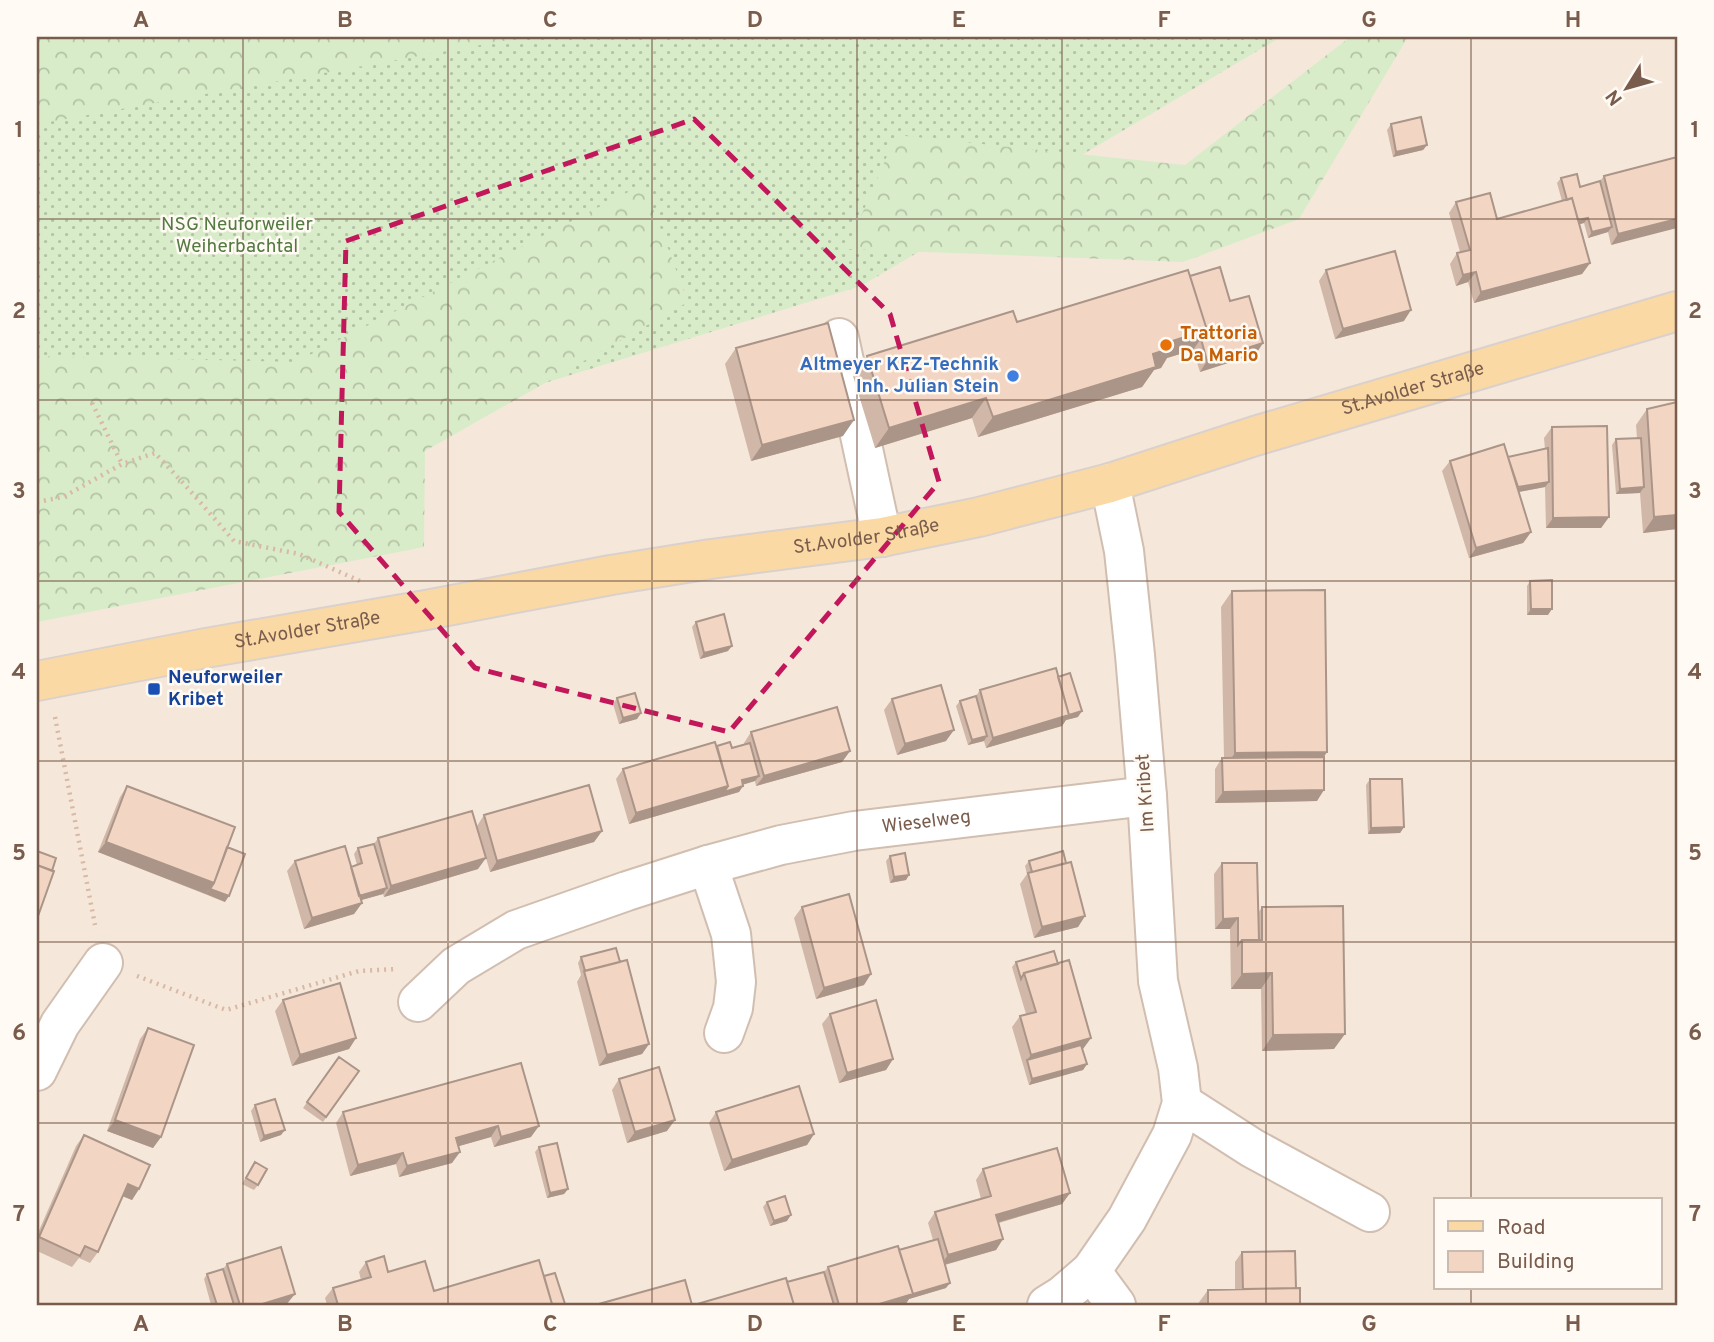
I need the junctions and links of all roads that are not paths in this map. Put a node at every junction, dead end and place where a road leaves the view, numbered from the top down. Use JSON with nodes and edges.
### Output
{"nodes":[{"id":1,"x":1677,"y":311,"type":"edge"},
{"id":2,"x":839,"y":338,"type":"dead end"},
{"id":3,"x":1110,"y":483,"type":"junction"},
{"id":4,"x":882,"y":537,"type":"junction"},
{"id":5,"x":41,"y":680,"type":"edge"},
{"id":6,"x":1147,"y":796,"type":"junction"},
{"id":7,"x":708,"y":865,"type":"junction"},
{"id":8,"x":103,"y":964,"type":"road end"},
{"id":9,"x":418,"y":1002,"type":"dead end"},
{"id":10,"x":724,"y":1033,"type":"dead end"},
{"id":11,"x":37,"y":1071,"type":"edge"},
{"id":12,"x":1182,"y":1103,"type":"junction"},
{"id":13,"x":1370,"y":1212,"type":"dead end"},
{"id":14,"x":1091,"y":1271,"type":"junction"},
{"id":15,"x":1047,"y":1305,"type":"edge"},
{"id":16,"x":1116,"y":1305,"type":"edge"}],
"edges":[{"from":1,"to":3,"type":"main road","name":"St.Avolder Straße"},
{"from":2,"to":4,"type":"street"},
{"from":3,"to":4,"type":"main road","name":"St.Avolder Straße"},
{"from":3,"to":6,"type":"street","name":"Im Kribet"},
{"from":4,"to":5,"type":"main road","name":"St.Avolder Straße"},
{"from":6,"to":7,"type":"street","name":"Wieselweg"},
{"from":6,"to":12,"type":"street","name":"Im Kribet"},
{"from":7,"to":9,"type":"street","name":"Wieselweg"},
{"from":7,"to":10,"type":"street"},
{"from":8,"to":11,"type":"street"},
{"from":12,"to":13,"type":"street"},
{"from":12,"to":14,"type":"street","name":"Im Kribet"},
{"from":14,"to":15,"type":"street","name":"Im Kribet"},
{"from":14,"to":16,"type":"street"}]}
